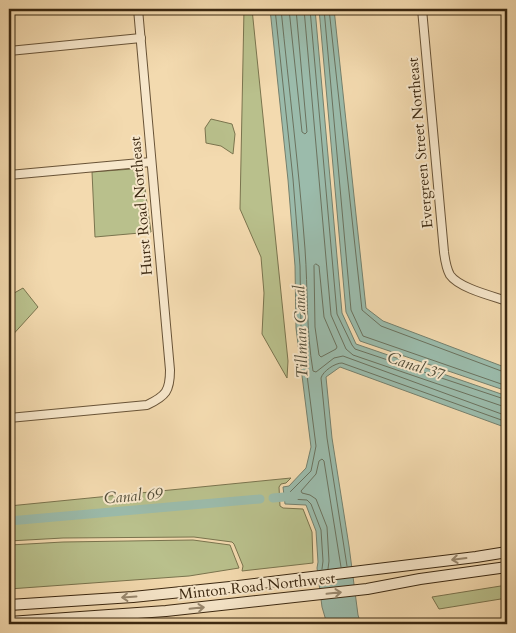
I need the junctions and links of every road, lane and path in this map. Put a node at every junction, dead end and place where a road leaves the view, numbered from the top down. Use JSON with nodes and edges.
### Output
{"nodes":[{"id":1,"x":138,"y":9,"type":"edge"},
{"id":2,"x":422,"y":9,"type":"edge"},
{"id":3,"x":141,"y":38,"type":"junction"},
{"id":4,"x":9,"y":51,"type":"edge"},
{"id":5,"x":151,"y":162,"type":"junction"},
{"id":6,"x":9,"y":175,"type":"edge"},
{"id":7,"x":507,"y":301,"type":"edge"},
{"id":8,"x":9,"y":418,"type":"edge"},
{"id":9,"x":507,"y":552,"type":"edge"},
{"id":10,"x":507,"y":567,"type":"edge"},
{"id":11,"x":9,"y":605,"type":"edge"},
{"id":12,"x":9,"y":622,"type":"edge"}],
"edges":[{"from":1,"to":3,"type":"street","name":"Hurst Road Northeast"},
{"from":2,"to":7,"type":"street","name":"Evergreen Street Northeast"},
{"from":3,"to":4,"type":"street"},
{"from":3,"to":5,"type":"street","name":"Hurst Road Northeast"},
{"from":5,"to":6,"type":"street"},
{"from":5,"to":8,"type":"street","name":"Hurst Road Northeast"},
{"from":9,"to":11,"type":"main road","name":"Minton Road Northwest","one_way":true},
{"from":12,"to":10,"type":"main road","name":"Minton Road Northwest","one_way":true}]}
